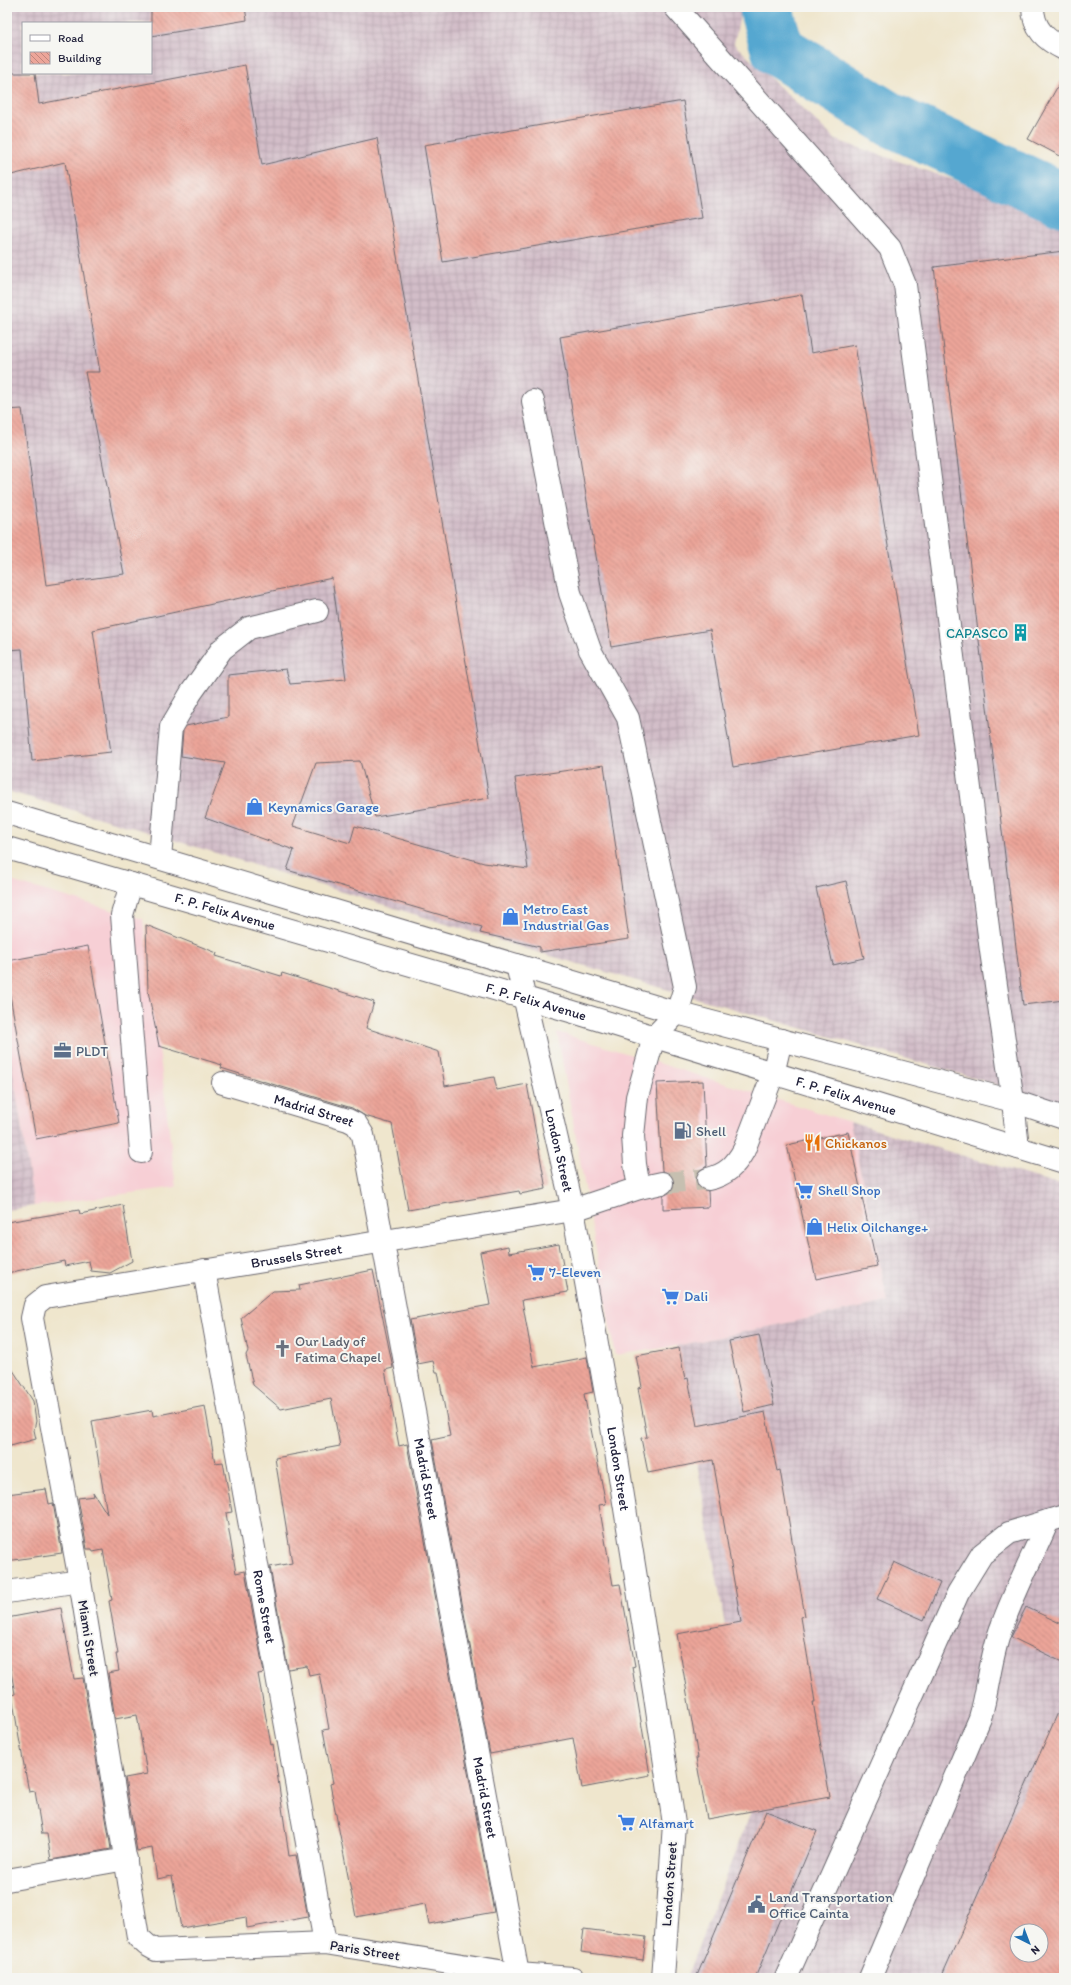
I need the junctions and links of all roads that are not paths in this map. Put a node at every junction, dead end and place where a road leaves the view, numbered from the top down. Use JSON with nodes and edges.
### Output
{"nodes":[{"id":1,"x":675,"y":7,"type":"edge"},
{"id":2,"x":1033,"y":7,"type":"edge"},
{"id":3,"x":1064,"y":50,"type":"edge"},
{"id":4,"x":533,"y":401,"type":"dead end"},
{"id":5,"x":317,"y":611,"type":"dead end"},
{"id":6,"x":7,"y":813,"type":"edge"},
{"id":7,"x":7,"y":848,"type":"edge"},
{"id":8,"x":139,"y":852,"type":"junction"},
{"id":9,"x":160,"y":858,"type":"junction"},
{"id":10,"x":131,"y":884,"type":"junction"},
{"id":11,"x":517,"y":964,"type":"junction"},
{"id":12,"x":525,"y":999,"type":"junction"},
{"id":13,"x":677,"y":1013,"type":"junction"},
{"id":14,"x":654,"y":1037,"type":"junction"},
{"id":15,"x":781,"y":1040,"type":"junction"},
{"id":16,"x":773,"y":1074,"type":"junction"},
{"id":17,"x":223,"y":1083,"type":"dead end"},
{"id":18,"x":1013,"y":1102,"type":"junction"},
{"id":19,"x":1064,"y":1118,"type":"edge"},
{"id":20,"x":1018,"y":1148,"type":"junction"},
{"id":21,"x":141,"y":1152,"type":"dead end"},
{"id":22,"x":1064,"y":1162,"type":"edge"},
{"id":23,"x":708,"y":1179,"type":"tunnel mouth"},
{"id":24,"x":662,"y":1183,"type":"tunnel mouth"},
{"id":25,"x":639,"y":1188,"type":"junction"},
{"id":26,"x":573,"y":1210,"type":"junction"},
{"id":27,"x":383,"y":1240,"type":"junction"},
{"id":28,"x":204,"y":1270,"type":"junction"},
{"id":29,"x":32,"y":1318,"type":"joint"},
{"id":30,"x":1056,"y":1518,"type":"edge"},
{"id":31,"x":80,"y":1581,"type":"junction"},
{"id":32,"x":7,"y":1592,"type":"edge"},
{"id":33,"x":126,"y":1860,"type":"junction"},
{"id":34,"x":7,"y":1880,"type":"edge"},
{"id":35,"x":325,"y":1943,"type":"junction"},
{"id":36,"x":156,"y":1950,"type":"joint"},
{"id":37,"x":518,"y":1974,"type":"junction"},
{"id":38,"x":573,"y":1978,"type":"edge"},
{"id":39,"x":663,"y":1978,"type":"edge"},
{"id":40,"x":786,"y":1978,"type":"edge"},
{"id":41,"x":870,"y":1978,"type":"edge"}],
"edges":[{"from":1,"to":18,"type":"street"},
{"from":2,"to":3,"type":"street"},
{"from":4,"to":13,"type":"street"},
{"from":5,"to":9,"type":"street"},
{"from":6,"to":8,"type":"street"},
{"from":7,"to":10,"type":"street","name":"F. P. Felix Avenue"},
{"from":8,"to":9,"type":"street"},
{"from":8,"to":10,"type":"street"},
{"from":9,"to":11,"type":"street"},
{"from":10,"to":12,"type":"street","name":"F. P. Felix Avenue"},
{"from":10,"to":21,"type":"street"},
{"from":11,"to":12,"type":"street","name":"London Street"},
{"from":11,"to":13,"type":"street"},
{"from":12,"to":14,"type":"street","name":"F. P. Felix Avenue"},
{"from":12,"to":26,"type":"street","name":"London Street"},
{"from":13,"to":14,"type":"street"},
{"from":13,"to":15,"type":"street"},
{"from":14,"to":16,"type":"street","name":"F. P. Felix Avenue"},
{"from":14,"to":25,"type":"street"},
{"from":15,"to":16,"type":"street"},
{"from":15,"to":18,"type":"street"},
{"from":16,"to":20,"type":"street","name":"F. P. Felix Avenue"},
{"from":16,"to":23,"type":"street"},
{"from":17,"to":27,"type":"street","name":"Madrid Street"},
{"from":18,"to":19,"type":"street"},
{"from":18,"to":20,"type":"street"},
{"from":20,"to":22,"type":"street","name":"F. P. Felix Avenue"},
{"from":24,"to":25,"type":"street","name":"Brussels Street"},
{"from":25,"to":26,"type":"street","name":"Brussels Street"},
{"from":26,"to":27,"type":"street","name":"Brussels Street"},
{"from":26,"to":39,"type":"street","name":"London Street"},
{"from":27,"to":28,"type":"street","name":"Brussels Street"},
{"from":27,"to":37,"type":"street","name":"Madrid Street"},
{"from":28,"to":29,"type":"street","name":"Brussels Street"},
{"from":28,"to":35,"type":"street","name":"Rome Street"},
{"from":29,"to":31,"type":"street","name":"Miami Street"},
{"from":30,"to":40,"type":"street"},
{"from":30,"to":41,"type":"street"},
{"from":31,"to":32,"type":"street"},
{"from":31,"to":33,"type":"street","name":"Miami Street"},
{"from":33,"to":34,"type":"street"},
{"from":33,"to":36,"type":"street","name":"Miami Street"},
{"from":35,"to":36,"type":"street","name":"Paris Street"},
{"from":35,"to":37,"type":"street","name":"Paris Street"},
{"from":37,"to":38,"type":"street","name":"Paris Street"}]}
